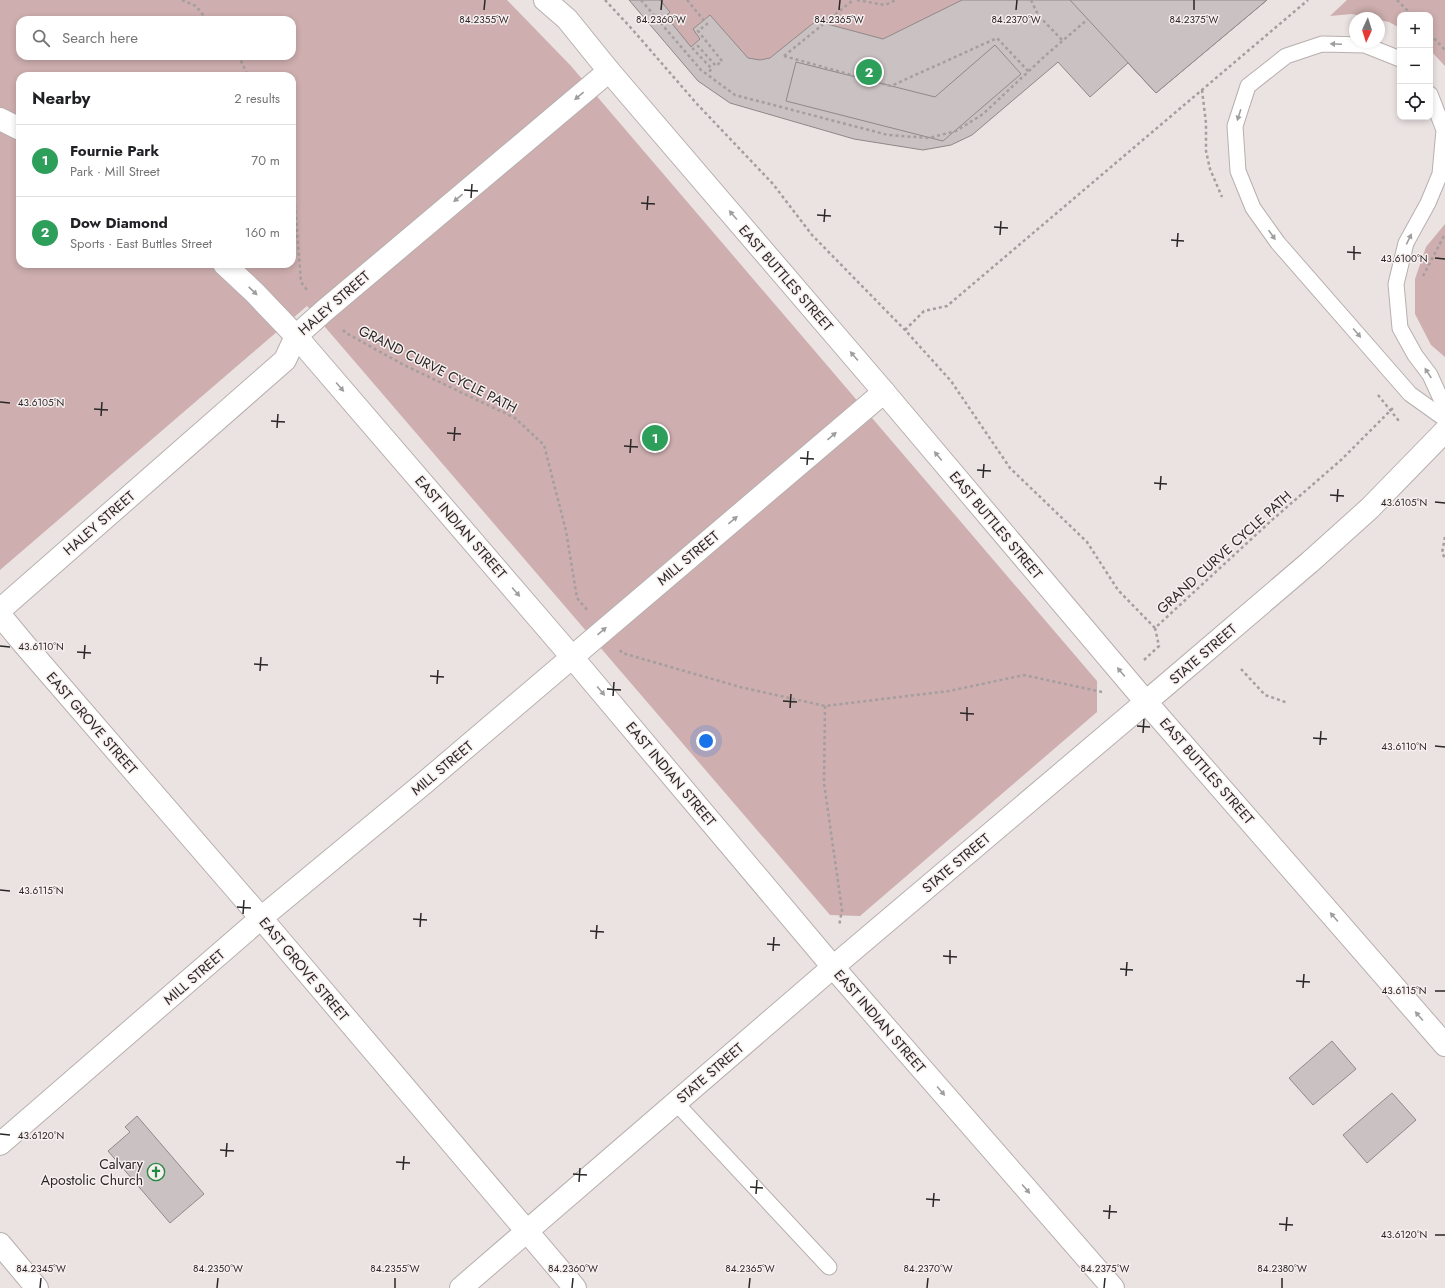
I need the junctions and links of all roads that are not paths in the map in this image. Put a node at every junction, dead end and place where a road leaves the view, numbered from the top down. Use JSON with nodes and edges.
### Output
{"nodes":[{"id":1,"x":545,"y":0,"type":"edge"},
{"id":2,"x":553,"y":0,"type":"edge"},
{"id":3,"x":567,"y":19,"type":"junction"},
{"id":4,"x":1397,"y":58,"type":"edge"},
{"id":5,"x":609,"y":71,"type":"junction"},
{"id":6,"x":1433,"y":102,"type":"edge"},
{"id":7,"x":0,"y":120,"type":"edge"},
{"id":8,"x":16,"y":127,"type":"edge"},
{"id":9,"x":228,"y":268,"type":"edge"},
{"id":10,"x":296,"y":336,"type":"junction"},
{"id":11,"x":884,"y":392,"type":"junction"},
{"id":12,"x":1445,"y":408,"type":"edge"},
{"id":13,"x":1445,"y":419,"type":"edge"},
{"id":14,"x":1445,"y":431,"type":"edge"},
{"id":15,"x":0,"y":610,"type":"edge"},
{"id":16,"x":0,"y":614,"type":"edge"},
{"id":17,"x":572,"y":657,"type":"junction"},
{"id":18,"x":1146,"y":702,"type":"junction"},
{"id":19,"x":261,"y":918,"type":"junction"},
{"id":20,"x":833,"y":966,"type":"junction"},
{"id":21,"x":1445,"y":1045,"type":"edge"},
{"id":22,"x":676,"y":1102,"type":"junction"},
{"id":23,"x":0,"y":1144,"type":"edge"},
{"id":24,"x":527,"y":1231,"type":"junction"},
{"id":25,"x":0,"y":1244,"type":"edge"},
{"id":26,"x":829,"y":1267,"type":"dead end"},
{"id":27,"x":37,"y":1288,"type":"edge"},
{"id":28,"x":461,"y":1288,"type":"edge"},
{"id":29,"x":575,"y":1288,"type":"edge"},
{"id":30,"x":1113,"y":1288,"type":"edge"}],
"edges":[{"from":1,"to":3,"type":"main road"},
{"from":2,"to":3,"type":"main road","name":"EAST BUTTLES STREET"},
{"from":3,"to":5,"type":"main road","name":"EAST BUTTLES STREET"},
{"from":4,"to":13,"type":"lane","one_way":true},
{"from":5,"to":10,"type":"main road","name":"HALEY STREET","one_way":true},
{"from":11,"to":5,"type":"main road","name":"EAST BUTTLES STREET","one_way":true},
{"from":12,"to":6,"type":"lane","one_way":true},
{"from":7,"to":8,"type":"main road"},
{"from":9,"to":10,"type":"main road","name":"EAST INDIAN STREET","one_way":true},
{"from":10,"to":15,"type":"main road","name":"HALEY STREET"},
{"from":10,"to":17,"type":"main road","name":"EAST INDIAN STREET","one_way":true},
{"from":17,"to":11,"type":"main road","name":"MILL STREET","one_way":true},
{"from":18,"to":11,"type":"main road","name":"EAST BUTTLES STREET","one_way":true},
{"from":14,"to":18,"type":"main road","name":"STATE STREET"},
{"from":16,"to":19,"type":"main road","name":"EAST GROVE STREET"},
{"from":17,"to":19,"type":"main road","name":"MILL STREET"},
{"from":17,"to":20,"type":"main road","name":"EAST INDIAN STREET","one_way":true},
{"from":18,"to":20,"type":"main road","name":"STATE STREET"},
{"from":21,"to":18,"type":"main road","name":"EAST BUTTLES STREET","one_way":true},
{"from":19,"to":23,"type":"main road","name":"MILL STREET"},
{"from":19,"to":24,"type":"main road","name":"EAST GROVE STREET"},
{"from":20,"to":22,"type":"main road","name":"STATE STREET"},
{"from":20,"to":30,"type":"main road","name":"EAST INDIAN STREET","one_way":true},
{"from":22,"to":24,"type":"main road","name":"STATE STREET"},
{"from":22,"to":26,"type":"lane"},
{"from":24,"to":28,"type":"main road","name":"STATE STREET"},
{"from":24,"to":29,"type":"main road","name":"EAST GROVE STREET"},
{"from":25,"to":27,"type":"main road"}]}
